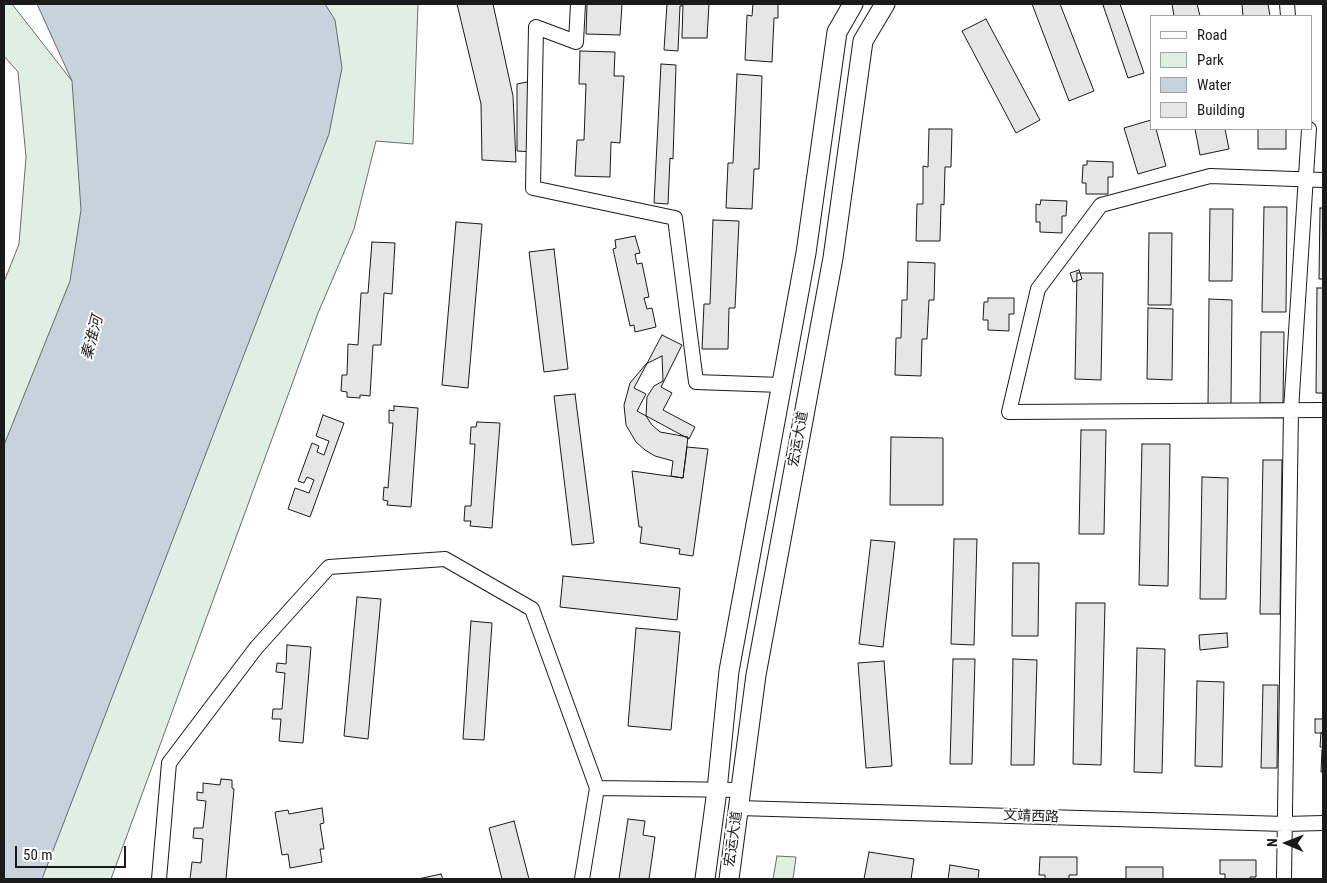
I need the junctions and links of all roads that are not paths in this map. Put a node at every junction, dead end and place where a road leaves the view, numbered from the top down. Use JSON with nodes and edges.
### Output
{"nodes":[{"id":1,"x":578,"y":4,"type":"edge"},
{"id":2,"x":853,"y":4,"type":"edge"},
{"id":3,"x":885,"y":4,"type":"edge"},
{"id":4,"x":1309,"y":130,"type":"edge"},
{"id":5,"x":1305,"y":180,"type":"junction"},
{"id":6,"x":1323,"y":180,"type":"edge"},
{"id":7,"x":781,"y":386,"type":"junction"},
{"id":8,"x":1291,"y":410,"type":"junction"},
{"id":9,"x":1323,"y":410,"type":"edge"},
{"id":10,"x":597,"y":788,"type":"junction"},
{"id":11,"x":717,"y":790,"type":"junction"},
{"id":12,"x":739,"y":799,"type":"junction"},
{"id":13,"x":1323,"y":823,"type":"edge"},
{"id":14,"x":1285,"y":824,"type":"junction"},
{"id":15,"x":159,"y":879,"type":"edge"},
{"id":16,"x":582,"y":879,"type":"edge"},
{"id":17,"x":705,"y":879,"type":"edge"},
{"id":18,"x":729,"y":879,"type":"edge"},
{"id":19,"x":1284,"y":879,"type":"edge"}],
"edges":[{"from":1,"to":7,"type":"street"},
{"from":2,"to":7,"type":"main road","name":"宏运大道"},
{"from":3,"to":12,"type":"main road","name":"宏运大道"},
{"from":4,"to":5,"type":"street"},
{"from":5,"to":6,"type":"street"},
{"from":5,"to":8,"type":"street"},
{"from":5,"to":8,"type":"street"},
{"from":7,"to":11,"type":"main road","name":"宏运大道"},
{"from":8,"to":9,"type":"street"},
{"from":8,"to":14,"type":"street"},
{"from":10,"to":11,"type":"street","name":"文靖西路"},
{"from":10,"to":15,"type":"street"},
{"from":10,"to":16,"type":"street"},
{"from":11,"to":12,"type":"street","name":"文靖西路"},
{"from":11,"to":17,"type":"main road","name":"宏运大道"},
{"from":12,"to":14,"type":"street","name":"文靖西路"},
{"from":12,"to":18,"type":"main road","name":"宏运大道"},
{"from":13,"to":14,"type":"street","name":"文靖西路"},
{"from":14,"to":19,"type":"street"}]}
